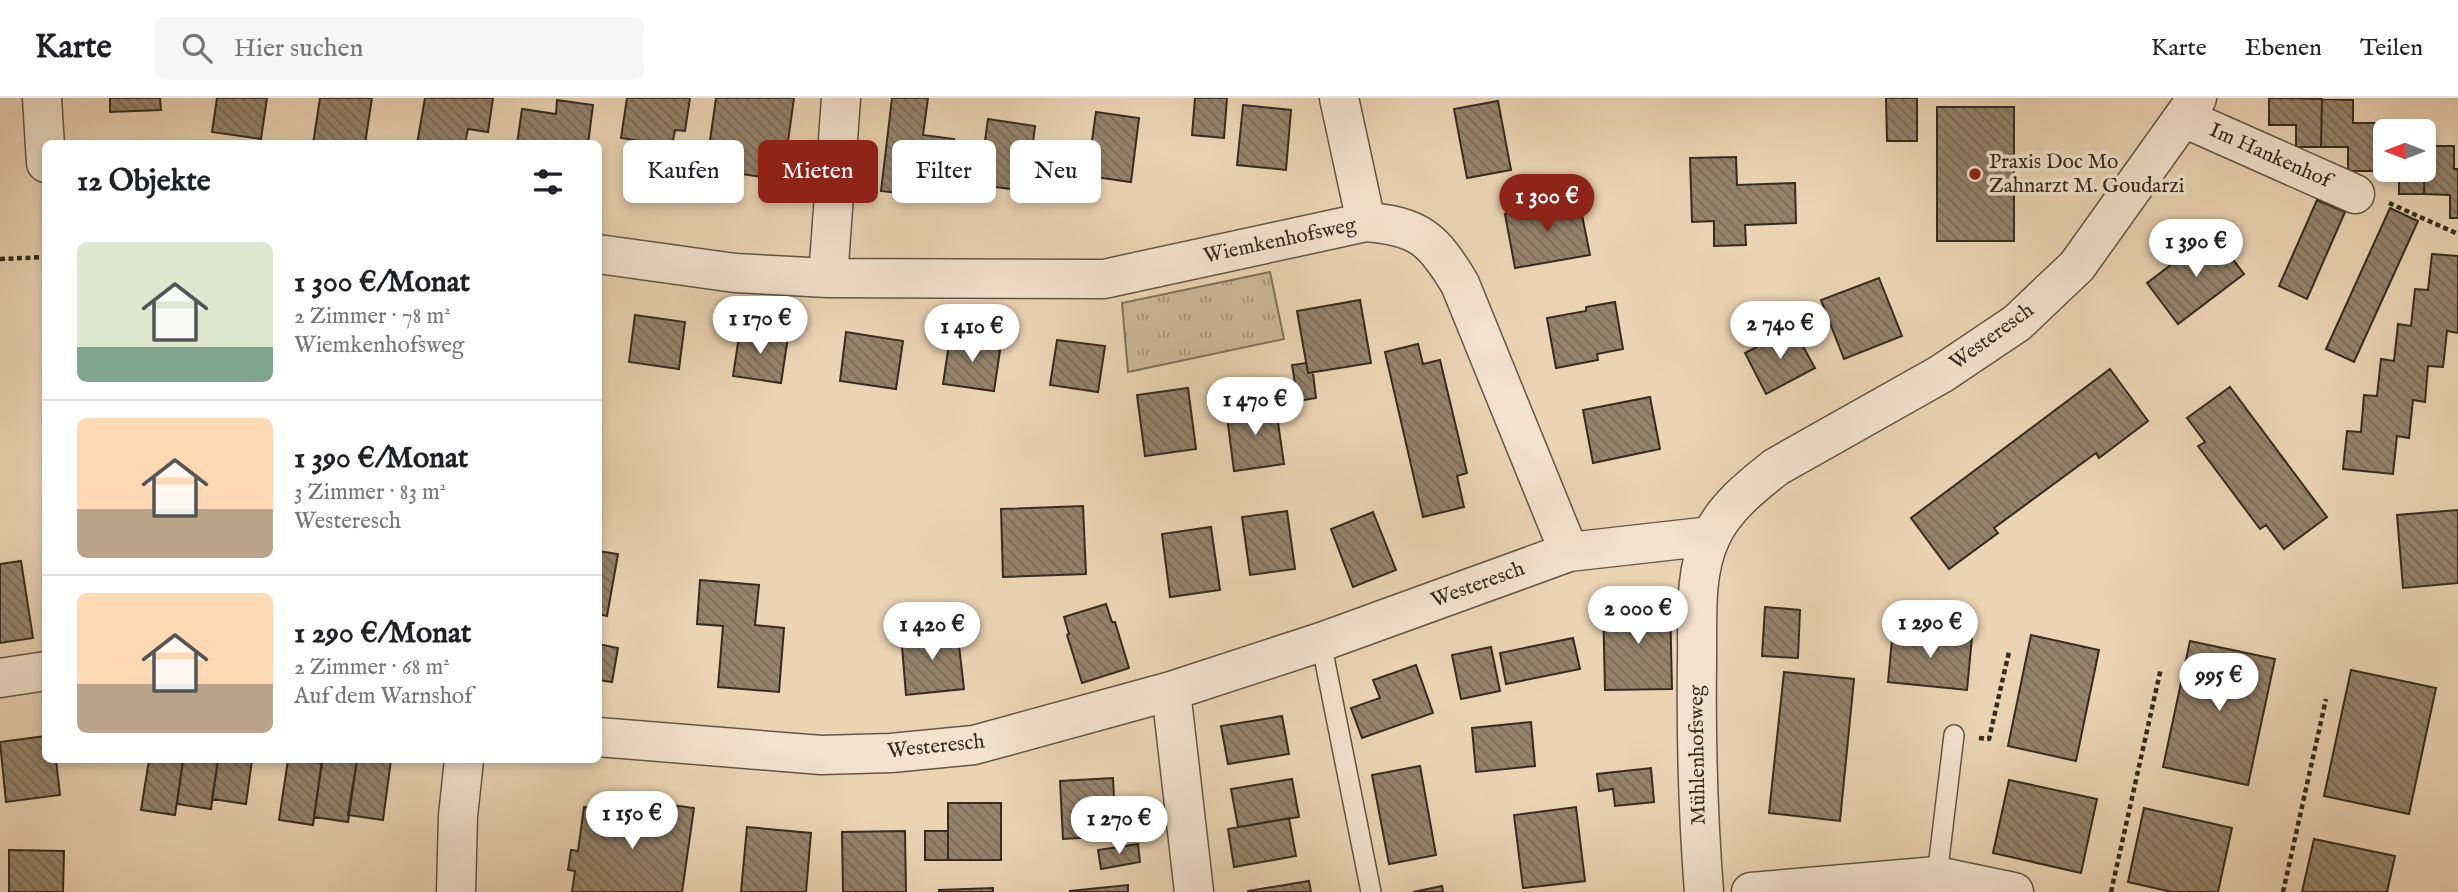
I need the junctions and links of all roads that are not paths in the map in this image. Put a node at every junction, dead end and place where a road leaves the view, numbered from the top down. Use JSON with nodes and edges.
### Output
{"nodes":[{"id":1,"x":42,"y":98,"type":"edge"},
{"id":2,"x":841,"y":98,"type":"edge"},
{"id":3,"x":1339,"y":98,"type":"edge"},
{"id":4,"x":2190,"y":108,"type":"edge"},
{"id":5,"x":45,"y":140,"type":"edge"},
{"id":6,"x":2356,"y":194,"type":"road end"},
{"id":7,"x":1366,"y":222,"type":"junction"},
{"id":8,"x":602,"y":255,"type":"edge"},
{"id":9,"x":828,"y":278,"type":"junction"},
{"id":10,"x":1711,"y":536,"type":"junction"},
{"id":11,"x":1569,"y":552,"type":"junction"},
{"id":12,"x":1321,"y":642,"type":"junction"},
{"id":13,"x":42,"y":672,"type":"edge"},
{"id":14,"x":0,"y":678,"type":"edge"},
{"id":15,"x":1171,"y":691,"type":"junction"},
{"id":16,"x":1954,"y":735,"type":"road end"},
{"id":17,"x":602,"y":737,"type":"edge"},
{"id":18,"x":464,"y":763,"type":"edge"},
{"id":19,"x":1937,"y":876,"type":"junction"},
{"id":20,"x":456,"y":892,"type":"edge"},
{"id":21,"x":1194,"y":892,"type":"edge"},
{"id":22,"x":1371,"y":892,"type":"edge"},
{"id":23,"x":1704,"y":892,"type":"edge"},
{"id":24,"x":1751,"y":892,"type":"edge"},
{"id":25,"x":2014,"y":892,"type":"edge"}],
"edges":[{"from":1,"to":5,"type":"street"},
{"from":2,"to":9,"type":"street"},
{"from":3,"to":7,"type":"street"},
{"from":4,"to":6,"type":"street","name":"Im Hankenhof"},
{"from":4,"to":10,"type":"street","name":"Westeresch"},
{"from":7,"to":9,"type":"street","name":"Wiemkenhofsweg"},
{"from":7,"to":11,"type":"street","name":"Wiemkenhofsweg"},
{"from":8,"to":9,"type":"street","name":"Wiemkenhofsweg"},
{"from":10,"to":11,"type":"street","name":"Westeresch"},
{"from":10,"to":23,"type":"street","name":"Mühlenhofsweg"},
{"from":11,"to":12,"type":"street","name":"Westeresch"},
{"from":12,"to":15,"type":"street","name":"Westeresch"},
{"from":12,"to":22,"type":"lane"},
{"from":13,"to":14,"type":"street"},
{"from":15,"to":17,"type":"street","name":"Westeresch"},
{"from":15,"to":21,"type":"street"},
{"from":16,"to":19,"type":"lane"},
{"from":18,"to":20,"type":"street"},
{"from":19,"to":24,"type":"street"},
{"from":19,"to":25,"type":"street"}]}
